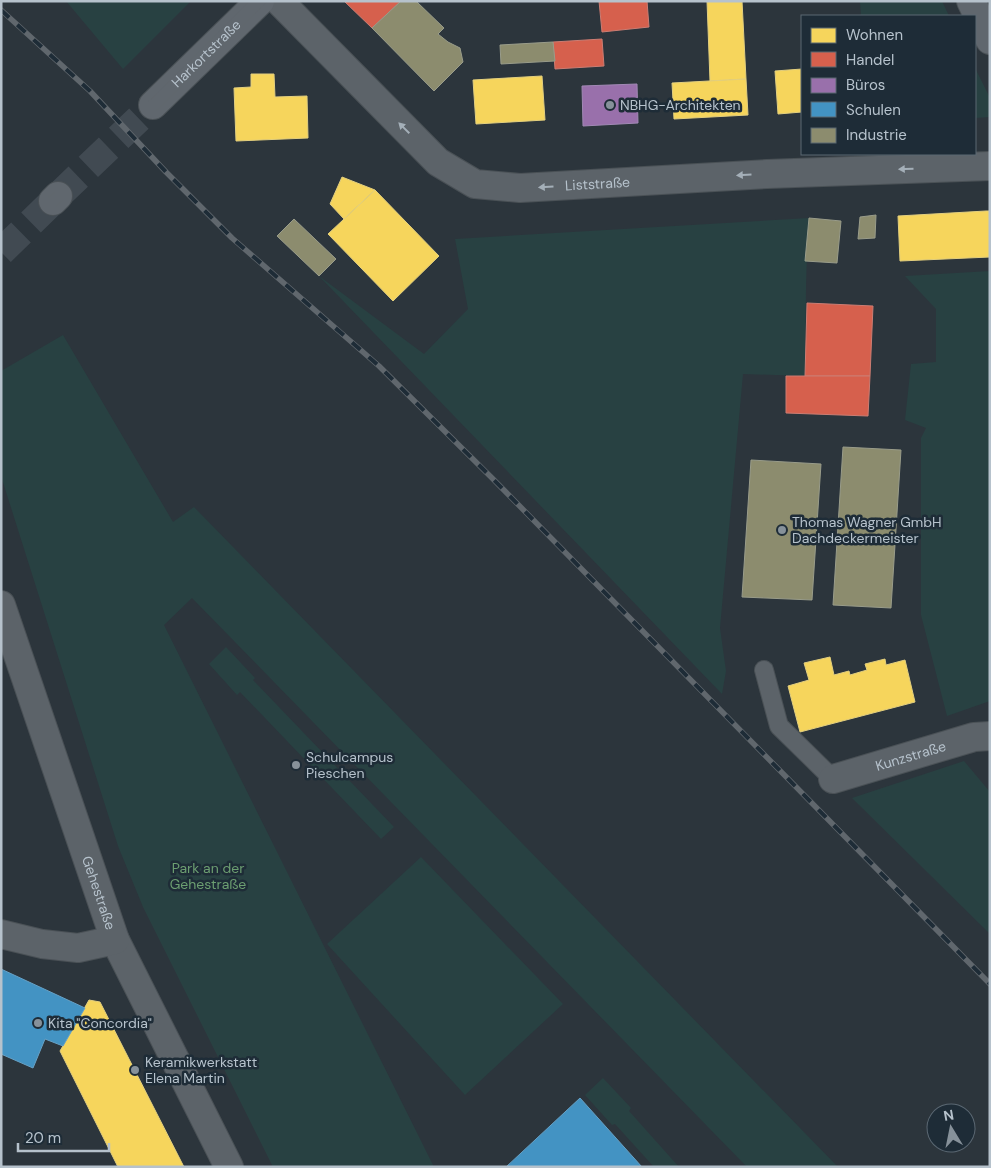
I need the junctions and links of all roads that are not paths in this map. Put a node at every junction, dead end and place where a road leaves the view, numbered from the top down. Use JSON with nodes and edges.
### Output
{"nodes":[{"id":1,"x":260,"y":1,"type":"edge"},
{"id":2,"x":279,"y":1,"type":"edge"},
{"id":3,"x":971,"y":1,"type":"edge"},
{"id":4,"x":990,"y":40,"type":"edge"},
{"id":5,"x":152,"y":105,"type":"tunnel mouth"},
{"id":6,"x":990,"y":166,"type":"edge"},
{"id":7,"x":1,"y":605,"type":"edge"},
{"id":8,"x":764,"y":670,"type":"dead end"},
{"id":9,"x":990,"y":736,"type":"edge"},
{"id":10,"x":834,"y":779,"type":"joint"},
{"id":11,"x":1,"y":934,"type":"edge"},
{"id":12,"x":115,"y":940,"type":"junction"},
{"id":13,"x":229,"y":1167,"type":"edge"}],
"edges":[{"from":1,"to":5,"type":"street","name":"Harkortstraße"},
{"from":6,"to":2,"type":"street","name":"Liststraße","one_way":true},
{"from":3,"to":4,"type":"street"},
{"from":7,"to":12,"type":"street","name":"Gehestraße"},
{"from":8,"to":10,"type":"lane"},
{"from":9,"to":10,"type":"street","name":"Kunzstraße"},
{"from":11,"to":12,"type":"street"},
{"from":12,"to":13,"type":"street","name":"Gehestraße"}]}
